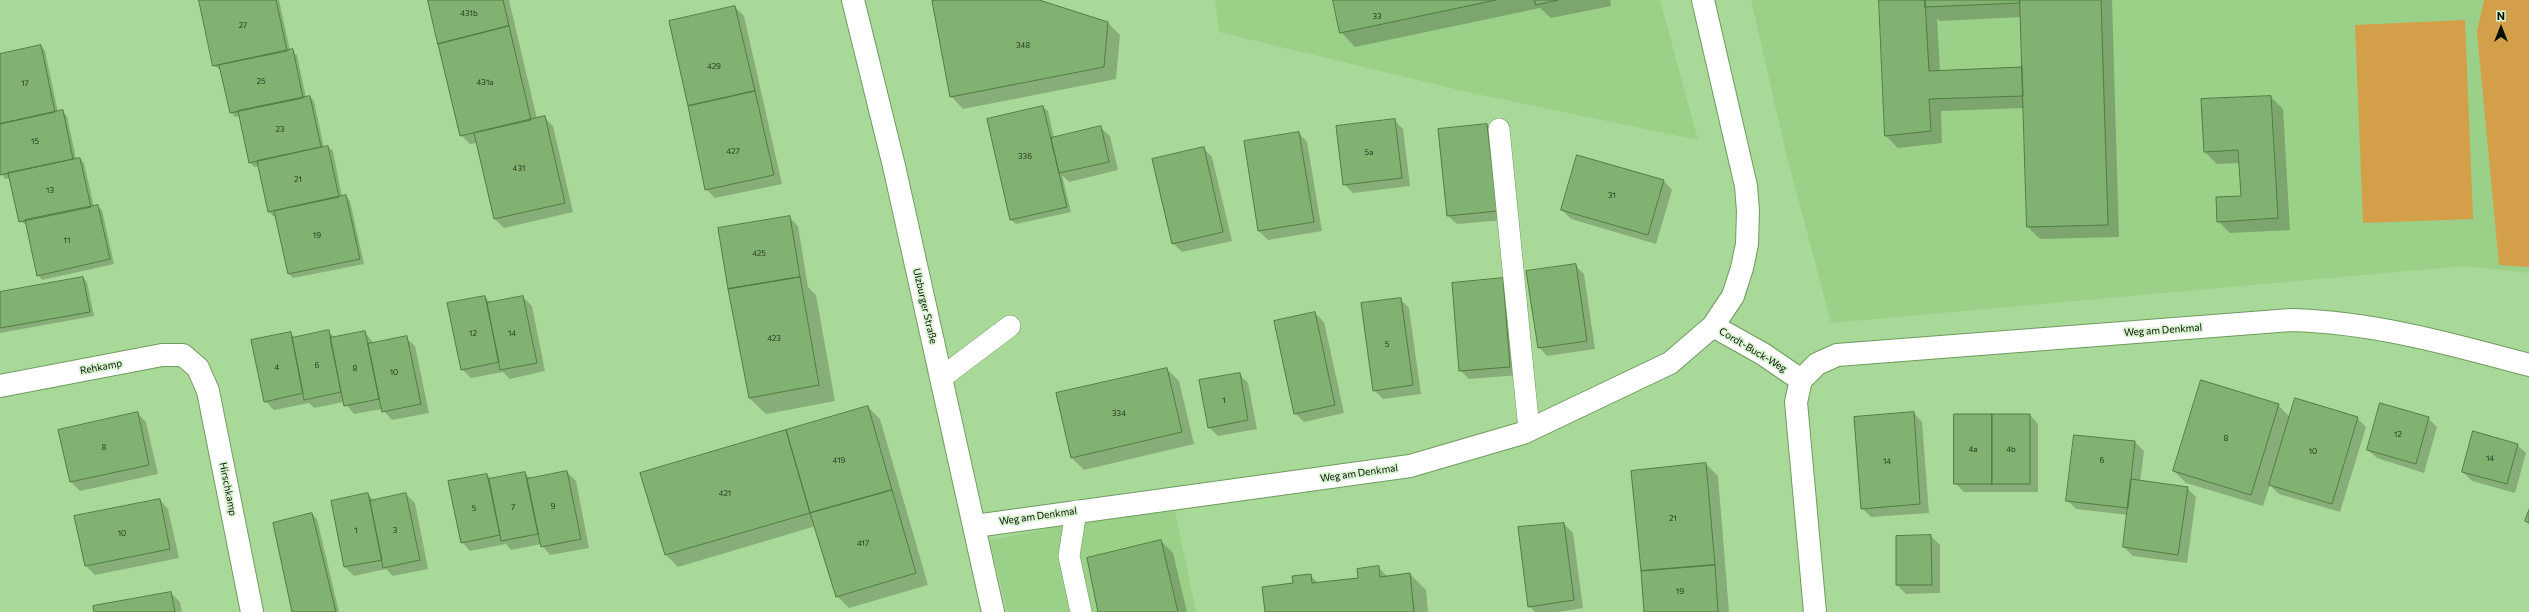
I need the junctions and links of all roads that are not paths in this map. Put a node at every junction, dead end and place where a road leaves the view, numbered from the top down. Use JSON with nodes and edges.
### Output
{"nodes":[{"id":1,"x":853,"y":0,"type":"edge"},
{"id":2,"x":1703,"y":0,"type":"edge"},
{"id":3,"x":1499,"y":129,"type":"dead end"},
{"id":4,"x":1010,"y":326,"type":"dead end"},
{"id":5,"x":1713,"y":326,"type":"junction"},
{"id":6,"x":2529,"y":365,"type":"edge"},
{"id":7,"x":198,"y":368,"type":"joint"},
{"id":8,"x":941,"y":378,"type":"junction"},
{"id":9,"x":1801,"y":380,"type":"junction"},
{"id":10,"x":0,"y":386,"type":"edge"},
{"id":11,"x":1529,"y":430,"type":"junction"},
{"id":12,"x":1076,"y":511,"type":"junction"},
{"id":13,"x":975,"y":526,"type":"junction"},
{"id":14,"x":252,"y":612,"type":"edge"},
{"id":15,"x":993,"y":612,"type":"edge"},
{"id":16,"x":1081,"y":612,"type":"edge"},
{"id":17,"x":1815,"y":612,"type":"edge"}],
"edges":[{"from":1,"to":8,"type":"street","name":"Ulzburger Straße"},
{"from":2,"to":5,"type":"street","name":"Cordt-Buck-Weg"},
{"from":3,"to":11,"type":"lane"},
{"from":4,"to":8,"type":"lane"},
{"from":5,"to":9,"type":"street","name":"Cordt-Buck-Weg"},
{"from":5,"to":11,"type":"street","name":"Weg am Denkmal"},
{"from":6,"to":9,"type":"street","name":"Weg am Denkmal"},
{"from":7,"to":10,"type":"street","name":"Rehkamp"},
{"from":7,"to":14,"type":"street","name":"Hirschkamp"},
{"from":8,"to":13,"type":"street","name":"Ulzburger Straße"},
{"from":9,"to":17,"type":"street"},
{"from":11,"to":12,"type":"street","name":"Weg am Denkmal"},
{"from":12,"to":13,"type":"street","name":"Weg am Denkmal"},
{"from":12,"to":16,"type":"lane"},
{"from":13,"to":15,"type":"street","name":"Ulzburger Straße"}]}
